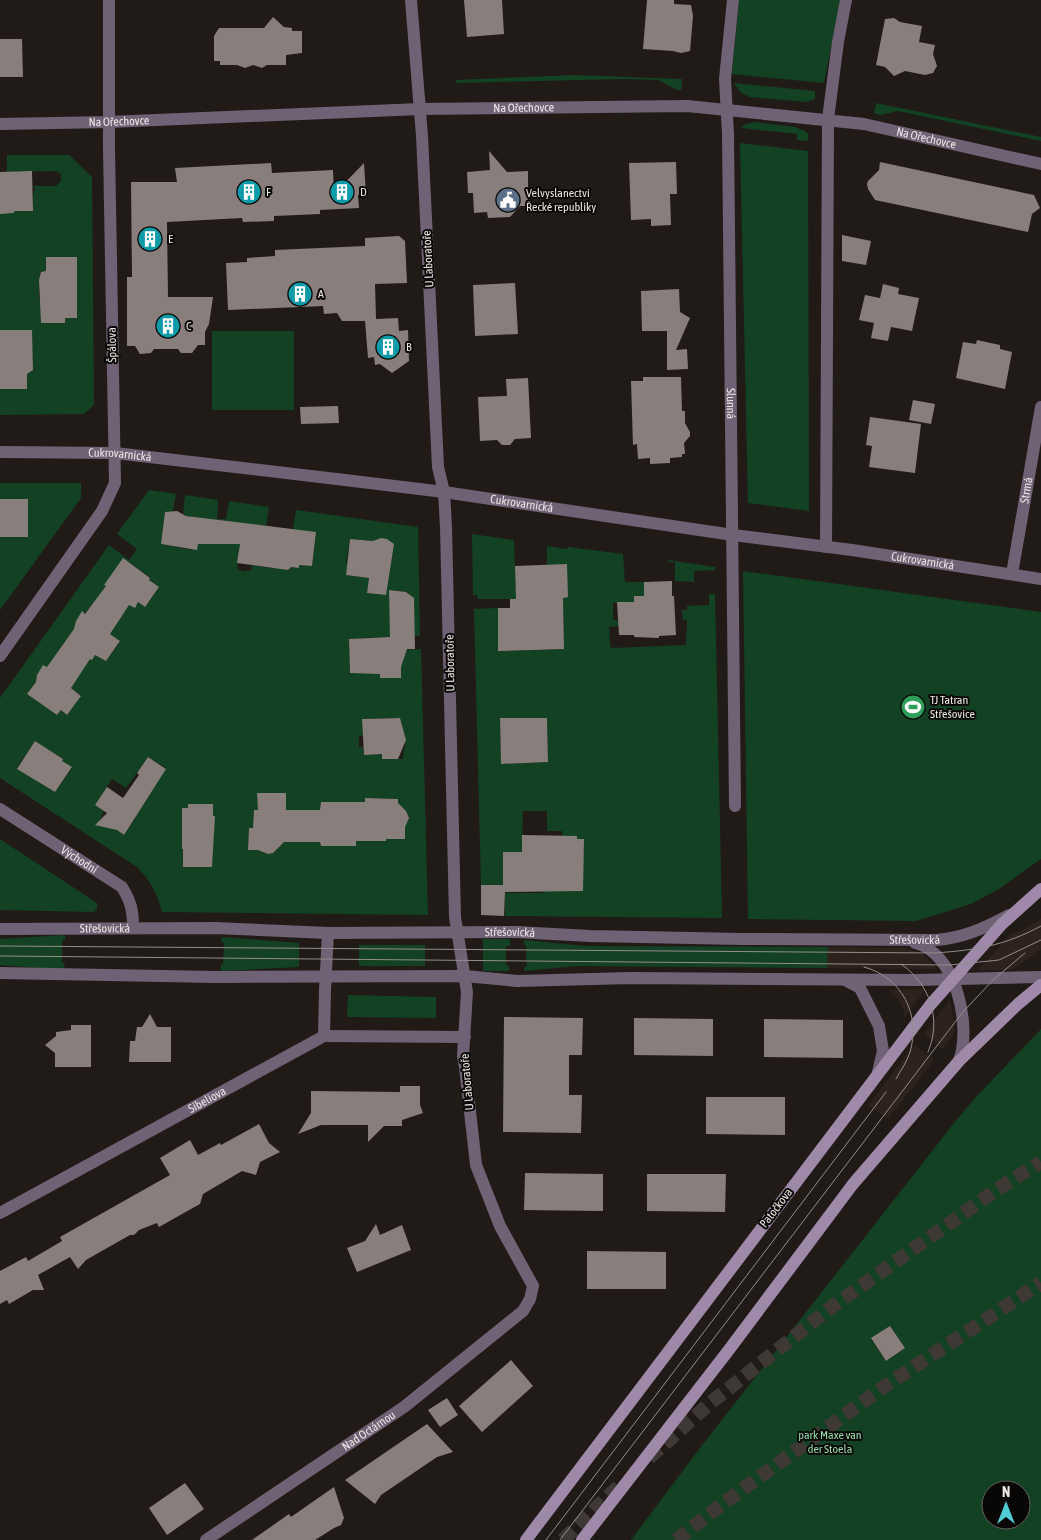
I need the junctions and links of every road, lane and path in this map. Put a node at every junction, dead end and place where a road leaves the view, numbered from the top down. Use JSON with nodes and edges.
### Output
{"nodes":[{"id":1,"x":109,"y":0,"type":"edge"},
{"id":2,"x":411,"y":0,"type":"edge"},
{"id":3,"x":733,"y":0,"type":"edge"},
{"id":4,"x":846,"y":0,"type":"edge"},
{"id":5,"x":420,"y":109,"type":"junction"},
{"id":6,"x":726,"y":109,"type":"junction"},
{"id":7,"x":828,"y":119,"type":"junction"},
{"id":8,"x":109,"y":122,"type":"junction"},
{"id":9,"x":0,"y":124,"type":"edge"},
{"id":10,"x":1041,"y":164,"type":"edge"},
{"id":11,"x":1041,"y":407,"type":"edge"},
{"id":12,"x":0,"y":452,"type":"edge"},
{"id":13,"x":115,"y":453,"type":"junction"},
{"id":14,"x":444,"y":492,"type":"junction"},
{"id":15,"x":733,"y":535,"type":"junction"},
{"id":16,"x":826,"y":547,"type":"junction"},
{"id":17,"x":1012,"y":574,"type":"junction"},
{"id":18,"x":1041,"y":579,"type":"edge"},
{"id":19,"x":0,"y":656,"type":"edge"},
{"id":20,"x":735,"y":806,"type":"dead end"},
{"id":21,"x":0,"y":810,"type":"edge"},
{"id":22,"x":1041,"y":889,"type":"edge"},
{"id":23,"x":1013,"y":912,"type":"junction"},
{"id":24,"x":133,"y":928,"type":"junction"},
{"id":25,"x":0,"y":929,"type":"edge"},
{"id":26,"x":328,"y":933,"type":"junction"},
{"id":27,"x":458,"y":933,"type":"junction"},
{"id":28,"x":905,"y":941,"type":"junction"},
{"id":29,"x":0,"y":973,"type":"edge"},
{"id":30,"x":325,"y":976,"type":"junction"},
{"id":31,"x":465,"y":976,"type":"junction"},
{"id":32,"x":1041,"y":977,"type":"edge"},
{"id":33,"x":952,"y":979,"type":"junction"},
{"id":34,"x":842,"y":980,"type":"junction"},
{"id":35,"x":1041,"y":985,"type":"edge"},
{"id":36,"x":324,"y":1036,"type":"junction"},
{"id":37,"x":464,"y":1037,"type":"junction"},
{"id":38,"x":960,"y":1061,"type":"junction"},
{"id":39,"x":878,"y":1074,"type":"junction"},
{"id":40,"x":0,"y":1213,"type":"edge"},
{"id":41,"x":523,"y":1311,"type":"joint"},
{"id":42,"x":206,"y":1540,"type":"edge"},
{"id":43,"x":526,"y":1540,"type":"edge"},
{"id":44,"x":582,"y":1540,"type":"edge"}],
"edges":[{"from":1,"to":8,"type":"street","name":"Špálova"},
{"from":2,"to":5,"type":"street","name":"U Laboratoře"},
{"from":3,"to":6,"type":"street","name":"Slunná"},
{"from":4,"to":7,"type":"street"},
{"from":5,"to":6,"type":"street","name":"Na Ořechovce"},
{"from":5,"to":8,"type":"street","name":"Na Ořechovce"},
{"from":5,"to":14,"type":"street","name":"U Laboratoře"},
{"from":6,"to":7,"type":"street","name":"Na Ořechovce"},
{"from":6,"to":15,"type":"street","name":"Slunná"},
{"from":7,"to":10,"type":"street","name":"Na Ořechovce"},
{"from":7,"to":16,"type":"street"},
{"from":8,"to":9,"type":"street","name":"Na Ořechovce"},
{"from":8,"to":13,"type":"street","name":"Špálova"},
{"from":11,"to":17,"type":"street","name":"Strmá"},
{"from":12,"to":13,"type":"street","name":"Cukrovarnická"},
{"from":13,"to":14,"type":"street","name":"Cukrovarnická"},
{"from":13,"to":19,"type":"street","name":"Špálova"},
{"from":14,"to":15,"type":"street","name":"Cukrovarnická"},
{"from":14,"to":27,"type":"street","name":"U Laboratoře"},
{"from":15,"to":16,"type":"street","name":"Cukrovarnická"},
{"from":15,"to":20,"type":"street","name":"Slunná"},
{"from":16,"to":17,"type":"street","name":"Cukrovarnická"},
{"from":17,"to":18,"type":"street","name":"Cukrovarnická"},
{"from":21,"to":24,"type":"street","name":"Východní"},
{"from":22,"to":23,"type":"main road","name":"Patočkova"},
{"from":23,"to":28,"type":"street","name":"Střešovická"},
{"from":23,"to":33,"type":"main road","name":"Patočkova"},
{"from":24,"to":25,"type":"street","name":"Střešovická"},
{"from":24,"to":26,"type":"street","name":"Střešovická"},
{"from":26,"to":27,"type":"street","name":"Střešovická"},
{"from":26,"to":30,"type":"street"},
{"from":27,"to":28,"type":"street","name":"Střešovická"},
{"from":27,"to":31,"type":"street","name":"U Laboratoře"},
{"from":28,"to":33,"type":"street"},
{"from":29,"to":30,"type":"street"},
{"from":30,"to":31,"type":"street"},
{"from":30,"to":36,"type":"street"},
{"from":31,"to":34,"type":"street"},
{"from":31,"to":37,"type":"street","name":"U Laboratoře"},
{"from":32,"to":33,"type":"street"},
{"from":33,"to":34,"type":"street"},
{"from":33,"to":38,"type":"street"},
{"from":33,"to":39,"type":"main road","name":"Patočkova"},
{"from":34,"to":39,"type":"street"},
{"from":35,"to":38,"type":"main road"},
{"from":36,"to":37,"type":"street"},
{"from":36,"to":40,"type":"street","name":"Sibeliova"},
{"from":37,"to":41,"type":"street","name":"U Laboratoře"},
{"from":38,"to":44,"type":"main road"},
{"from":39,"to":43,"type":"main road","name":"Patočkova"},
{"from":41,"to":42,"type":"street","name":"Nad Octárnou"}]}
